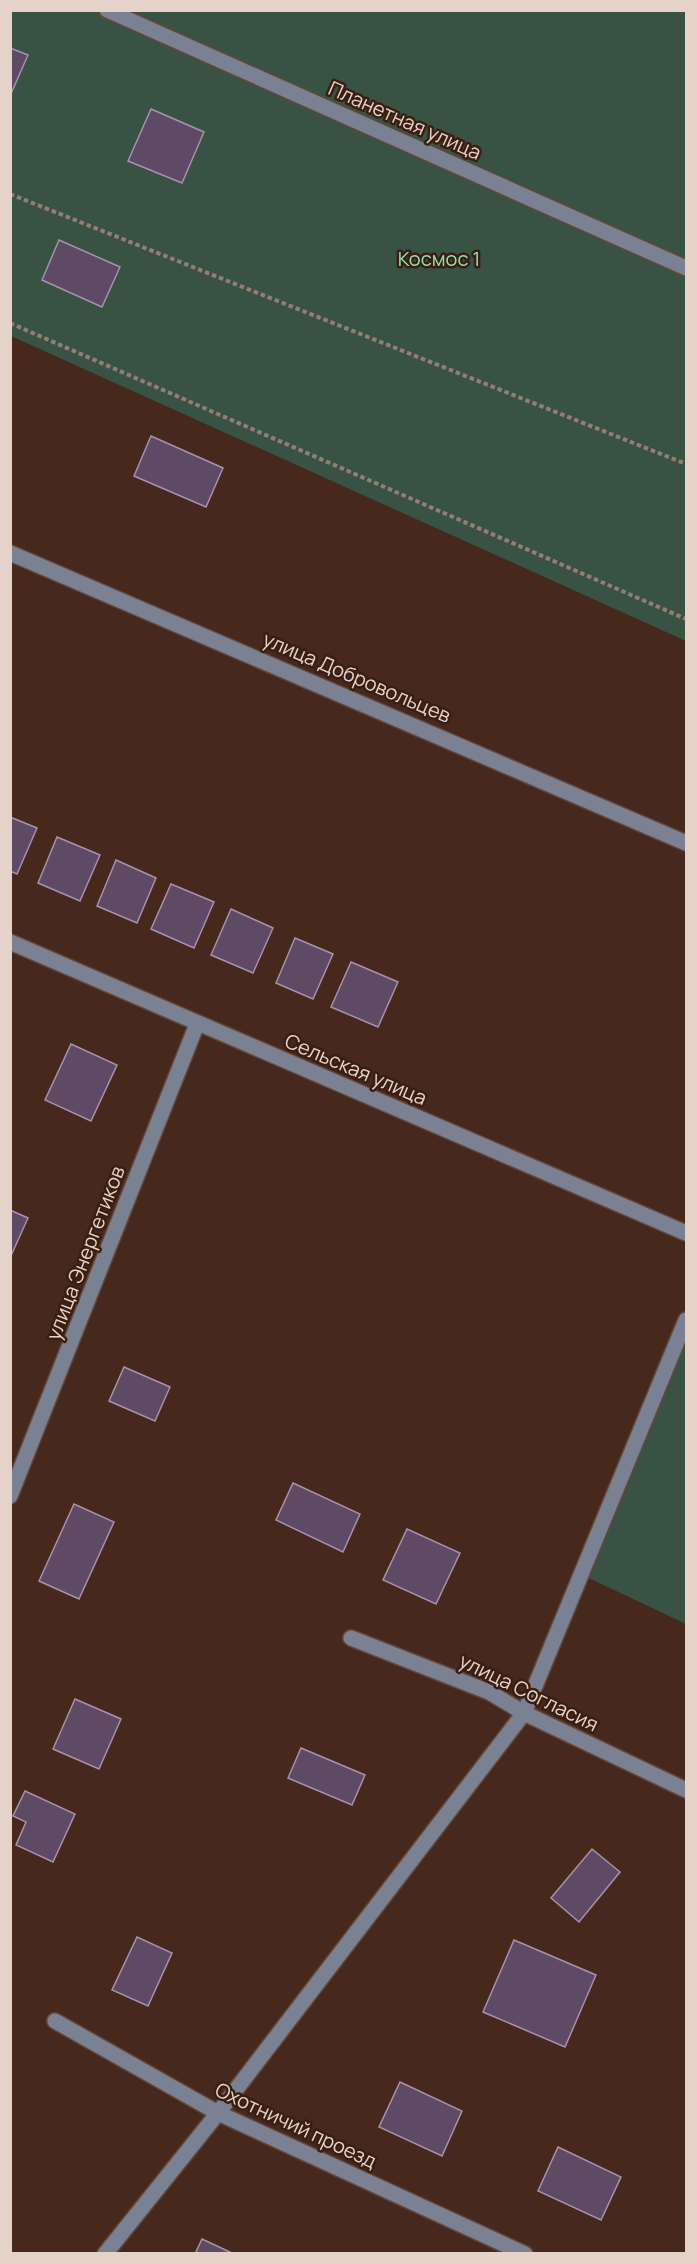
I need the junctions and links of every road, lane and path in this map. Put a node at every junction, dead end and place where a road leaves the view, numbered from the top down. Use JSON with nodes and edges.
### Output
{"nodes":[{"id":1,"x":107,"y":10,"type":"edge"},
{"id":2,"x":10,"y":194,"type":"edge"},
{"id":3,"x":687,"y":268,"type":"edge"},
{"id":4,"x":10,"y":323,"type":"edge"},
{"id":5,"x":687,"y":464,"type":"edge"},
{"id":6,"x":10,"y":553,"type":"edge"},
{"id":7,"x":687,"y":620,"type":"edge"},
{"id":8,"x":687,"y":843,"type":"edge"},
{"id":9,"x":10,"y":942,"type":"edge"},
{"id":10,"x":197,"y":1024,"type":"junction"},
{"id":11,"x":687,"y":1233,"type":"edge"},
{"id":12,"x":687,"y":1320,"type":"edge"},
{"id":13,"x":10,"y":1496,"type":"edge"},
{"id":14,"x":351,"y":1638,"type":"dead end"},
{"id":15,"x":524,"y":1713,"type":"junction"},
{"id":16,"x":687,"y":1790,"type":"edge"},
{"id":17,"x":55,"y":2021,"type":"dead end"},
{"id":18,"x":218,"y":2113,"type":"junction"},
{"id":19,"x":105,"y":2253,"type":"edge"},
{"id":20,"x":525,"y":2253,"type":"edge"}],
"edges":[{"from":1,"to":3,"type":"street","name":"Планетная улица"},
{"from":2,"to":5,"type":"path"},
{"from":4,"to":7,"type":"path"},
{"from":6,"to":8,"type":"street","name":"улица Добровольцев"},
{"from":9,"to":10,"type":"street","name":"Сельская улица"},
{"from":10,"to":11,"type":"street","name":"Сельская улица"},
{"from":10,"to":13,"type":"street","name":"улица Энергетиков"},
{"from":12,"to":15,"type":"street"},
{"from":14,"to":15,"type":"street","name":"улица Согласия"},
{"from":15,"to":16,"type":"street","name":"улица Согласия"},
{"from":15,"to":18,"type":"street"},
{"from":17,"to":18,"type":"street","name":"Охотничий проезд"},
{"from":18,"to":19,"type":"street"},
{"from":18,"to":20,"type":"street","name":"Охотничий проезд"}]}
